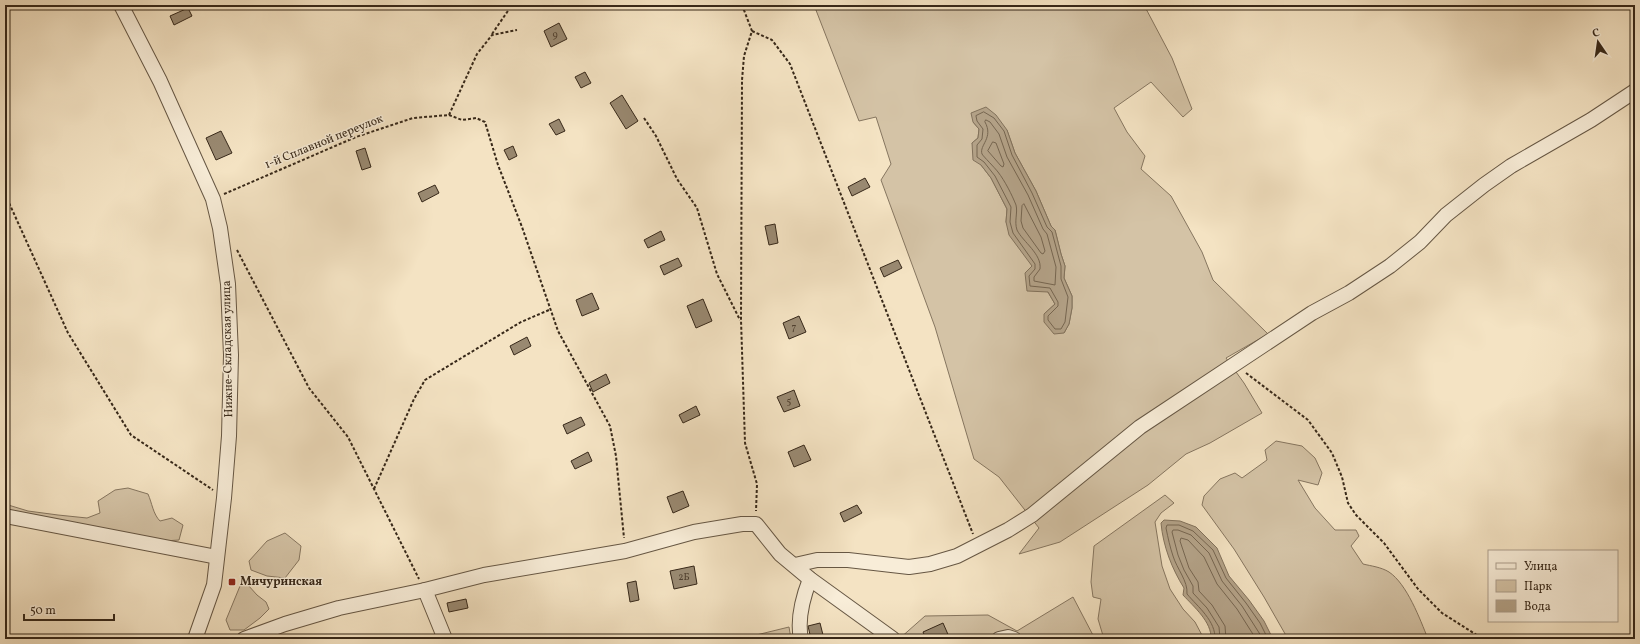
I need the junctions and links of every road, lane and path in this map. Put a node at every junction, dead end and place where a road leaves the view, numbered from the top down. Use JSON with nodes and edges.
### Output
{"nodes":[{"id":1,"x":121,"y":5,"type":"edge"},
{"id":2,"x":512,"y":5,"type":"edge"},
{"id":3,"x":742,"y":5,"type":"edge"},
{"id":4,"x":517,"y":30,"type":"dead end"},
{"id":5,"x":752,"y":31,"type":"junction"},
{"id":6,"x":492,"y":34,"type":"junction"},
{"id":7,"x":1635,"y":91,"type":"edge"},
{"id":8,"x":449,"y":115,"type":"junction"},
{"id":9,"x":644,"y":118,"type":"dead end"},
{"id":10,"x":5,"y":194,"type":"edge"},
{"id":11,"x":213,"y":199,"type":"junction"},
{"id":12,"x":234,"y":246,"type":"dead end"},
{"id":13,"x":550,"y":310,"type":"junction"},
{"id":14,"x":741,"y":320,"type":"junction"},
{"id":15,"x":1235,"y":365,"type":"junction"},
{"id":16,"x":374,"y":489,"type":"junction"},
{"id":17,"x":224,"y":498,"type":"junction"},
{"id":18,"x":5,"y":516,"type":"edge"},
{"id":19,"x":756,"y":524,"type":"junction"},
{"id":20,"x":978,"y":546,"type":"junction"},
{"id":21,"x":625,"y":551,"type":"junction"},
{"id":22,"x":217,"y":557,"type":"junction"},
{"id":23,"x":794,"y":566,"type":"junction"},
{"id":24,"x":810,"y":579,"type":"junction"},
{"id":25,"x":425,"y":590,"type":"junction"},
{"id":26,"x":195,"y":639,"type":"edge"},
{"id":27,"x":244,"y":639,"type":"edge"},
{"id":28,"x":445,"y":639,"type":"edge"},
{"id":29,"x":801,"y":639,"type":"edge"},
{"id":30,"x":893,"y":639,"type":"edge"},
{"id":31,"x":999,"y":639,"type":"edge"},
{"id":32,"x":1014,"y":639,"type":"edge"},
{"id":33,"x":1483,"y":639,"type":"edge"}],
"edges":[{"from":1,"to":11,"type":"street","name":"Нижне-Складская улица"},
{"from":2,"to":6,"type":"path"},
{"from":3,"to":5,"type":"path"},
{"from":4,"to":6,"type":"path"},
{"from":5,"to":14,"type":"path"},
{"from":5,"to":20,"type":"path"},
{"from":6,"to":8,"type":"path"},
{"from":7,"to":15,"type":"street"},
{"from":8,"to":11,"type":"path","name":"1-й Сплавной переулок"},
{"from":8,"to":13,"type":"path","name":"1-й Сплавной переулок"},
{"from":9,"to":14,"type":"path"},
{"from":10,"to":17,"type":"path"},
{"from":11,"to":17,"type":"street","name":"Нижне-Складская улица"},
{"from":12,"to":16,"type":"path"},
{"from":13,"to":16,"type":"path"},
{"from":13,"to":21,"type":"path"},
{"from":14,"to":19,"type":"path"},
{"from":15,"to":20,"type":"street"},
{"from":15,"to":33,"type":"path"},
{"from":16,"to":25,"type":"path"},
{"from":17,"to":22,"type":"street","name":"Нижне-Складская улица"},
{"from":18,"to":22,"type":"street"},
{"from":19,"to":21,"type":"street"},
{"from":19,"to":23,"type":"street"},
{"from":20,"to":23,"type":"street"},
{"from":21,"to":25,"type":"street"},
{"from":22,"to":26,"type":"street","name":"Нижне-Складская улица"},
{"from":23,"to":24,"type":"street"},
{"from":24,"to":29,"type":"street"},
{"from":24,"to":30,"type":"street"},
{"from":25,"to":27,"type":"street"},
{"from":25,"to":28,"type":"street"},
{"from":31,"to":32,"type":"street"}]}
